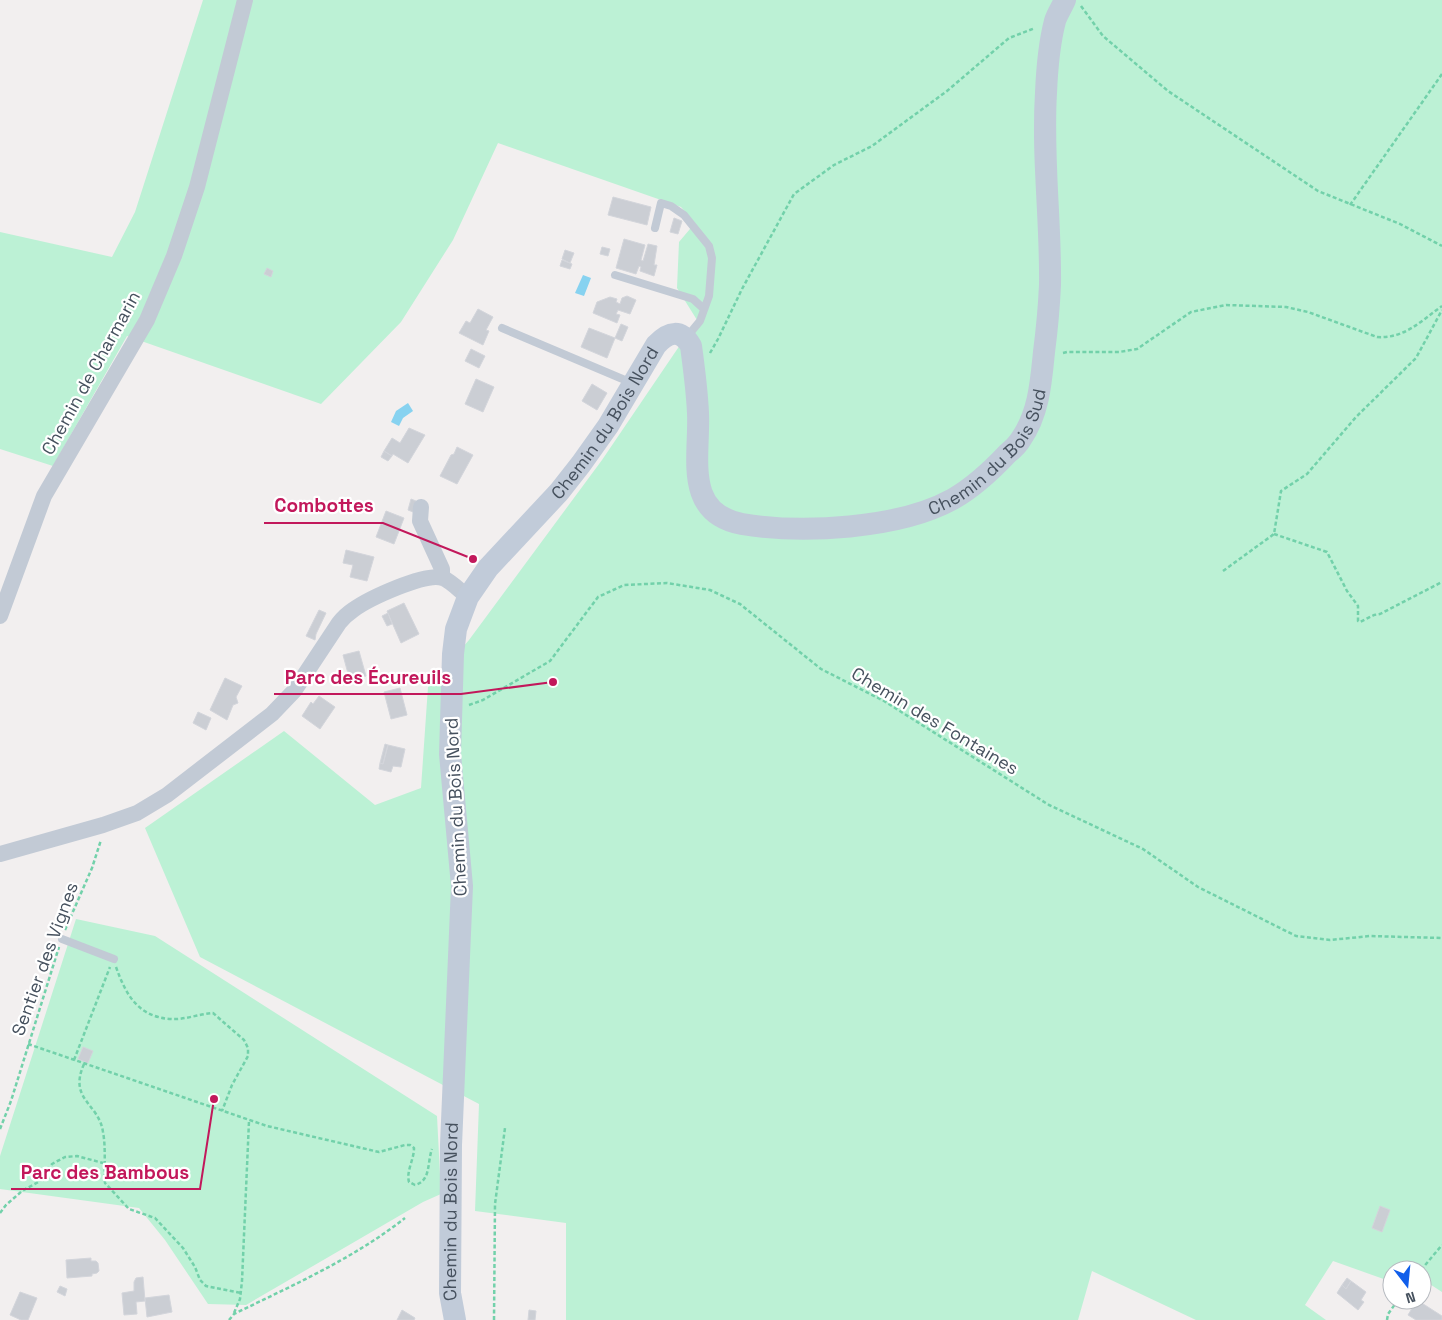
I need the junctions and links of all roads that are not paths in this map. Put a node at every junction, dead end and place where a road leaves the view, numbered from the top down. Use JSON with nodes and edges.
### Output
{"nodes":[{"id":1,"x":245,"y":0,"type":"edge"},
{"id":2,"x":1066,"y":8,"type":"edge"},
{"id":3,"x":654,"y":228,"type":"dead end"},
{"id":4,"x":615,"y":275,"type":"dead end"},
{"id":5,"x":704,"y":309,"type":"junction"},
{"id":6,"x":502,"y":328,"type":"dead end"},
{"id":7,"x":689,"y":342,"type":"junction"},
{"id":8,"x":634,"y":384,"type":"junction"},
{"id":9,"x":421,"y":507,"type":"dead end"},
{"id":10,"x":442,"y":578,"type":"junction"},
{"id":11,"x":468,"y":597,"type":"junction"},
{"id":12,"x":0,"y":616,"type":"edge"},
{"id":13,"x":0,"y":854,"type":"edge"},
{"id":14,"x":62,"y":939,"type":"road end"},
{"id":15,"x":114,"y":959,"type":"road end"},
{"id":16,"x":455,"y":1320,"type":"edge"}],
"edges":[{"from":1,"to":12,"type":"street","name":"Chemin de Charmarin"},
{"from":2,"to":7,"type":"street","name":"Chemin du Bois Sud"},
{"from":3,"to":5,"type":"lane"},
{"from":4,"to":5,"type":"lane"},
{"from":5,"to":7,"type":"lane"},
{"from":6,"to":8,"type":"lane"},
{"from":7,"to":8,"type":"street","name":"Chemin du Bois Nord"},
{"from":8,"to":11,"type":"street","name":"Chemin du Bois Nord"},
{"from":9,"to":10,"type":"street"},
{"from":10,"to":11,"type":"street"},
{"from":10,"to":13,"type":"street"},
{"from":11,"to":16,"type":"street","name":"Chemin du Bois Nord"},
{"from":14,"to":15,"type":"lane"}]}
